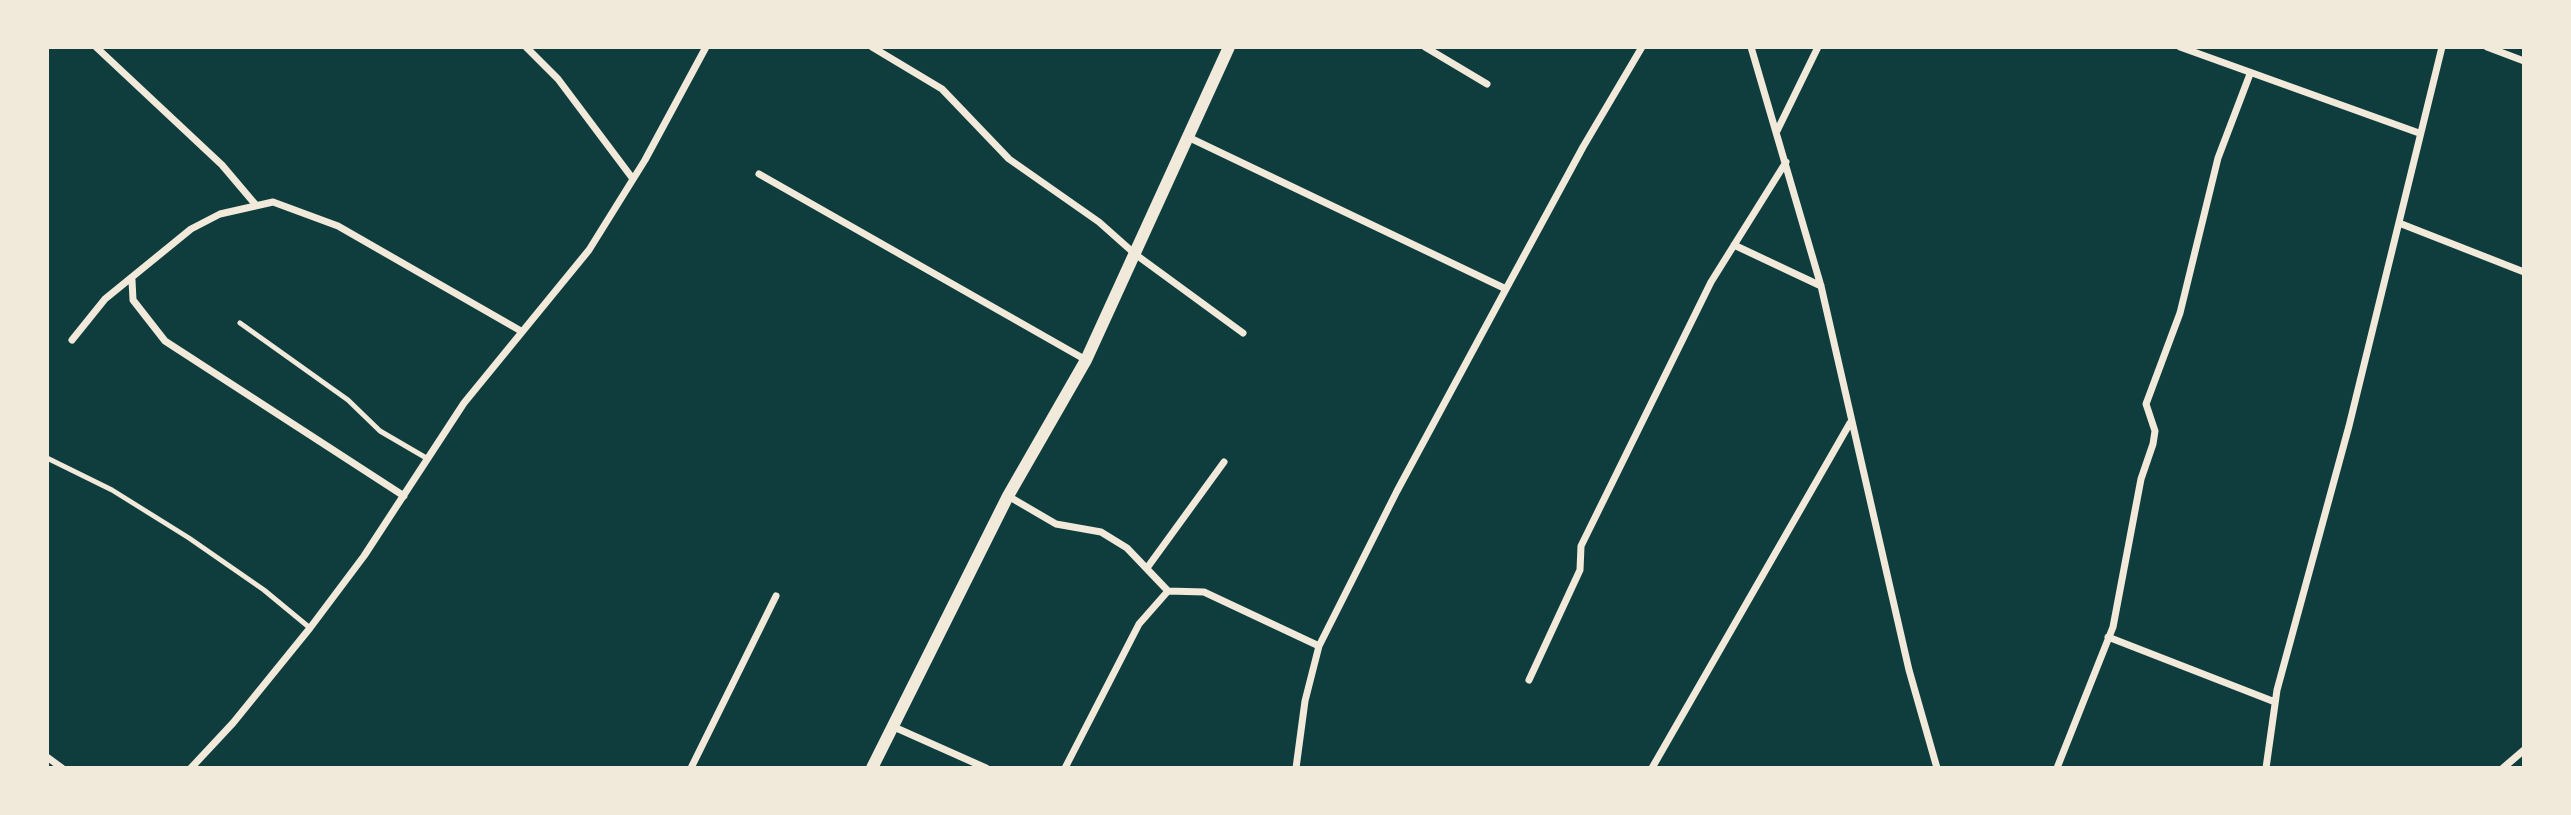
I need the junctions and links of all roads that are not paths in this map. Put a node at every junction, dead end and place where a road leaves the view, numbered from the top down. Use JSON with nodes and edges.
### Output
{"nodes":[{"id":1,"x":96,"y":47,"type":"edge"},
{"id":2,"x":526,"y":47,"type":"edge"},
{"id":3,"x":706,"y":47,"type":"edge"},
{"id":4,"x":872,"y":47,"type":"edge"},
{"id":5,"x":1229,"y":47,"type":"edge"},
{"id":6,"x":1425,"y":47,"type":"edge"},
{"id":7,"x":1642,"y":47,"type":"edge"},
{"id":8,"x":1751,"y":47,"type":"edge"},
{"id":9,"x":1818,"y":47,"type":"edge"},
{"id":10,"x":2180,"y":47,"type":"edge"},
{"id":11,"x":2442,"y":47,"type":"edge"},
{"id":12,"x":2487,"y":47,"type":"edge"},
{"id":13,"x":2524,"y":61,"type":"edge"},
{"id":14,"x":2250,"y":74,"type":"junction"},
{"id":15,"x":1487,"y":84,"type":"dead end"},
{"id":16,"x":1777,"y":131,"type":"junction"},
{"id":17,"x":2419,"y":133,"type":"junction"},
{"id":18,"x":1190,"y":138,"type":"junction"},
{"id":19,"x":1786,"y":162,"type":"junction"},
{"id":20,"x":759,"y":174,"type":"dead end"},
{"id":21,"x":633,"y":179,"type":"junction"},
{"id":22,"x":255,"y":204,"type":"junction"},
{"id":23,"x":2399,"y":223,"type":"junction"},
{"id":24,"x":1734,"y":245,"type":"junction"},
{"id":25,"x":1135,"y":254,"type":"junction"},
{"id":26,"x":2524,"y":272,"type":"edge"},
{"id":27,"x":132,"y":280,"type":"junction"},
{"id":28,"x":1821,"y":286,"type":"junction"},
{"id":29,"x":1506,"y":289,"type":"junction"},
{"id":30,"x":240,"y":323,"type":"dead end"},
{"id":31,"x":521,"y":331,"type":"junction"},
{"id":32,"x":1243,"y":333,"type":"dead end"},
{"id":33,"x":72,"y":340,"type":"dead end"},
{"id":34,"x":1086,"y":360,"type":"junction"},
{"id":35,"x":1851,"y":422,"type":"junction"},
{"id":36,"x":47,"y":458,"type":"edge"},
{"id":37,"x":428,"y":458,"type":"junction"},
{"id":38,"x":1224,"y":463,"type":"dead end"},
{"id":39,"x":404,"y":496,"type":"junction"},
{"id":40,"x":1008,"y":496,"type":"junction"},
{"id":41,"x":1147,"y":568,"type":"junction"},
{"id":42,"x":1168,"y":591,"type":"junction"},
{"id":43,"x":776,"y":596,"type":"dead end"},
{"id":44,"x":310,"y":628,"type":"junction"},
{"id":45,"x":2108,"y":637,"type":"junction"},
{"id":46,"x":1319,"y":646,"type":"junction"},
{"id":47,"x":1529,"y":680,"type":"dead end"},
{"id":48,"x":2275,"y":702,"type":"junction"},
{"id":49,"x":894,"y":727,"type":"junction"},
{"id":50,"x":2524,"y":750,"type":"edge"},
{"id":51,"x":47,"y":757,"type":"edge"},
{"id":52,"x":62,"y":768,"type":"edge"},
{"id":53,"x":191,"y":768,"type":"edge"},
{"id":54,"x":691,"y":768,"type":"edge"},
{"id":55,"x":872,"y":768,"type":"edge"},
{"id":56,"x":986,"y":768,"type":"edge"},
{"id":57,"x":1065,"y":768,"type":"edge"},
{"id":58,"x":1297,"y":768,"type":"edge"},
{"id":59,"x":1652,"y":768,"type":"edge"},
{"id":60,"x":1937,"y":768,"type":"edge"},
{"id":61,"x":2057,"y":768,"type":"edge"},
{"id":62,"x":2266,"y":768,"type":"edge"},
{"id":63,"x":2503,"y":768,"type":"edge"}],
"edges":[{"from":1,"to":22,"type":"street"},
{"from":2,"to":21,"type":"street"},
{"from":3,"to":21,"type":"street"},
{"from":4,"to":25,"type":"street"},
{"from":5,"to":18,"type":"street"},
{"from":6,"to":15,"type":"street"},
{"from":7,"to":29,"type":"street"},
{"from":8,"to":16,"type":"street"},
{"from":9,"to":16,"type":"street"},
{"from":10,"to":14,"type":"street"},
{"from":11,"to":17,"type":"street"},
{"from":12,"to":13,"type":"street"},
{"from":14,"to":17,"type":"street"},
{"from":14,"to":45,"type":"street"},
{"from":16,"to":19,"type":"street"},
{"from":17,"to":23,"type":"street"},
{"from":18,"to":25,"type":"street"},
{"from":18,"to":29,"type":"street"},
{"from":19,"to":24,"type":"street"},
{"from":19,"to":28,"type":"street"},
{"from":20,"to":34,"type":"street"},
{"from":21,"to":31,"type":"street"},
{"from":22,"to":27,"type":"street"},
{"from":22,"to":31,"type":"street"},
{"from":23,"to":26,"type":"street"},
{"from":23,"to":48,"type":"street"},
{"from":24,"to":28,"type":"street"},
{"from":24,"to":47,"type":"street"},
{"from":25,"to":32,"type":"street"},
{"from":25,"to":34,"type":"street"},
{"from":27,"to":33,"type":"street"},
{"from":27,"to":39,"type":"street"},
{"from":28,"to":35,"type":"street"},
{"from":29,"to":46,"type":"street"},
{"from":30,"to":37,"type":"lane"},
{"from":31,"to":37,"type":"street"},
{"from":34,"to":40,"type":"street"},
{"from":35,"to":59,"type":"street"},
{"from":35,"to":60,"type":"street"},
{"from":36,"to":44,"type":"lane"},
{"from":37,"to":39,"type":"street"},
{"from":38,"to":41,"type":"street"},
{"from":39,"to":44,"type":"street"},
{"from":40,"to":41,"type":"street"},
{"from":40,"to":49,"type":"street"},
{"from":41,"to":42,"type":"street"},
{"from":42,"to":46,"type":"street"},
{"from":42,"to":57,"type":"street"},
{"from":43,"to":54,"type":"street"},
{"from":44,"to":53,"type":"street"},
{"from":45,"to":48,"type":"street"},
{"from":45,"to":61,"type":"street"},
{"from":46,"to":58,"type":"street"},
{"from":48,"to":62,"type":"street"},
{"from":49,"to":55,"type":"street"},
{"from":49,"to":56,"type":"street"},
{"from":50,"to":63,"type":"street"},
{"from":51,"to":52,"type":"street"}]}
